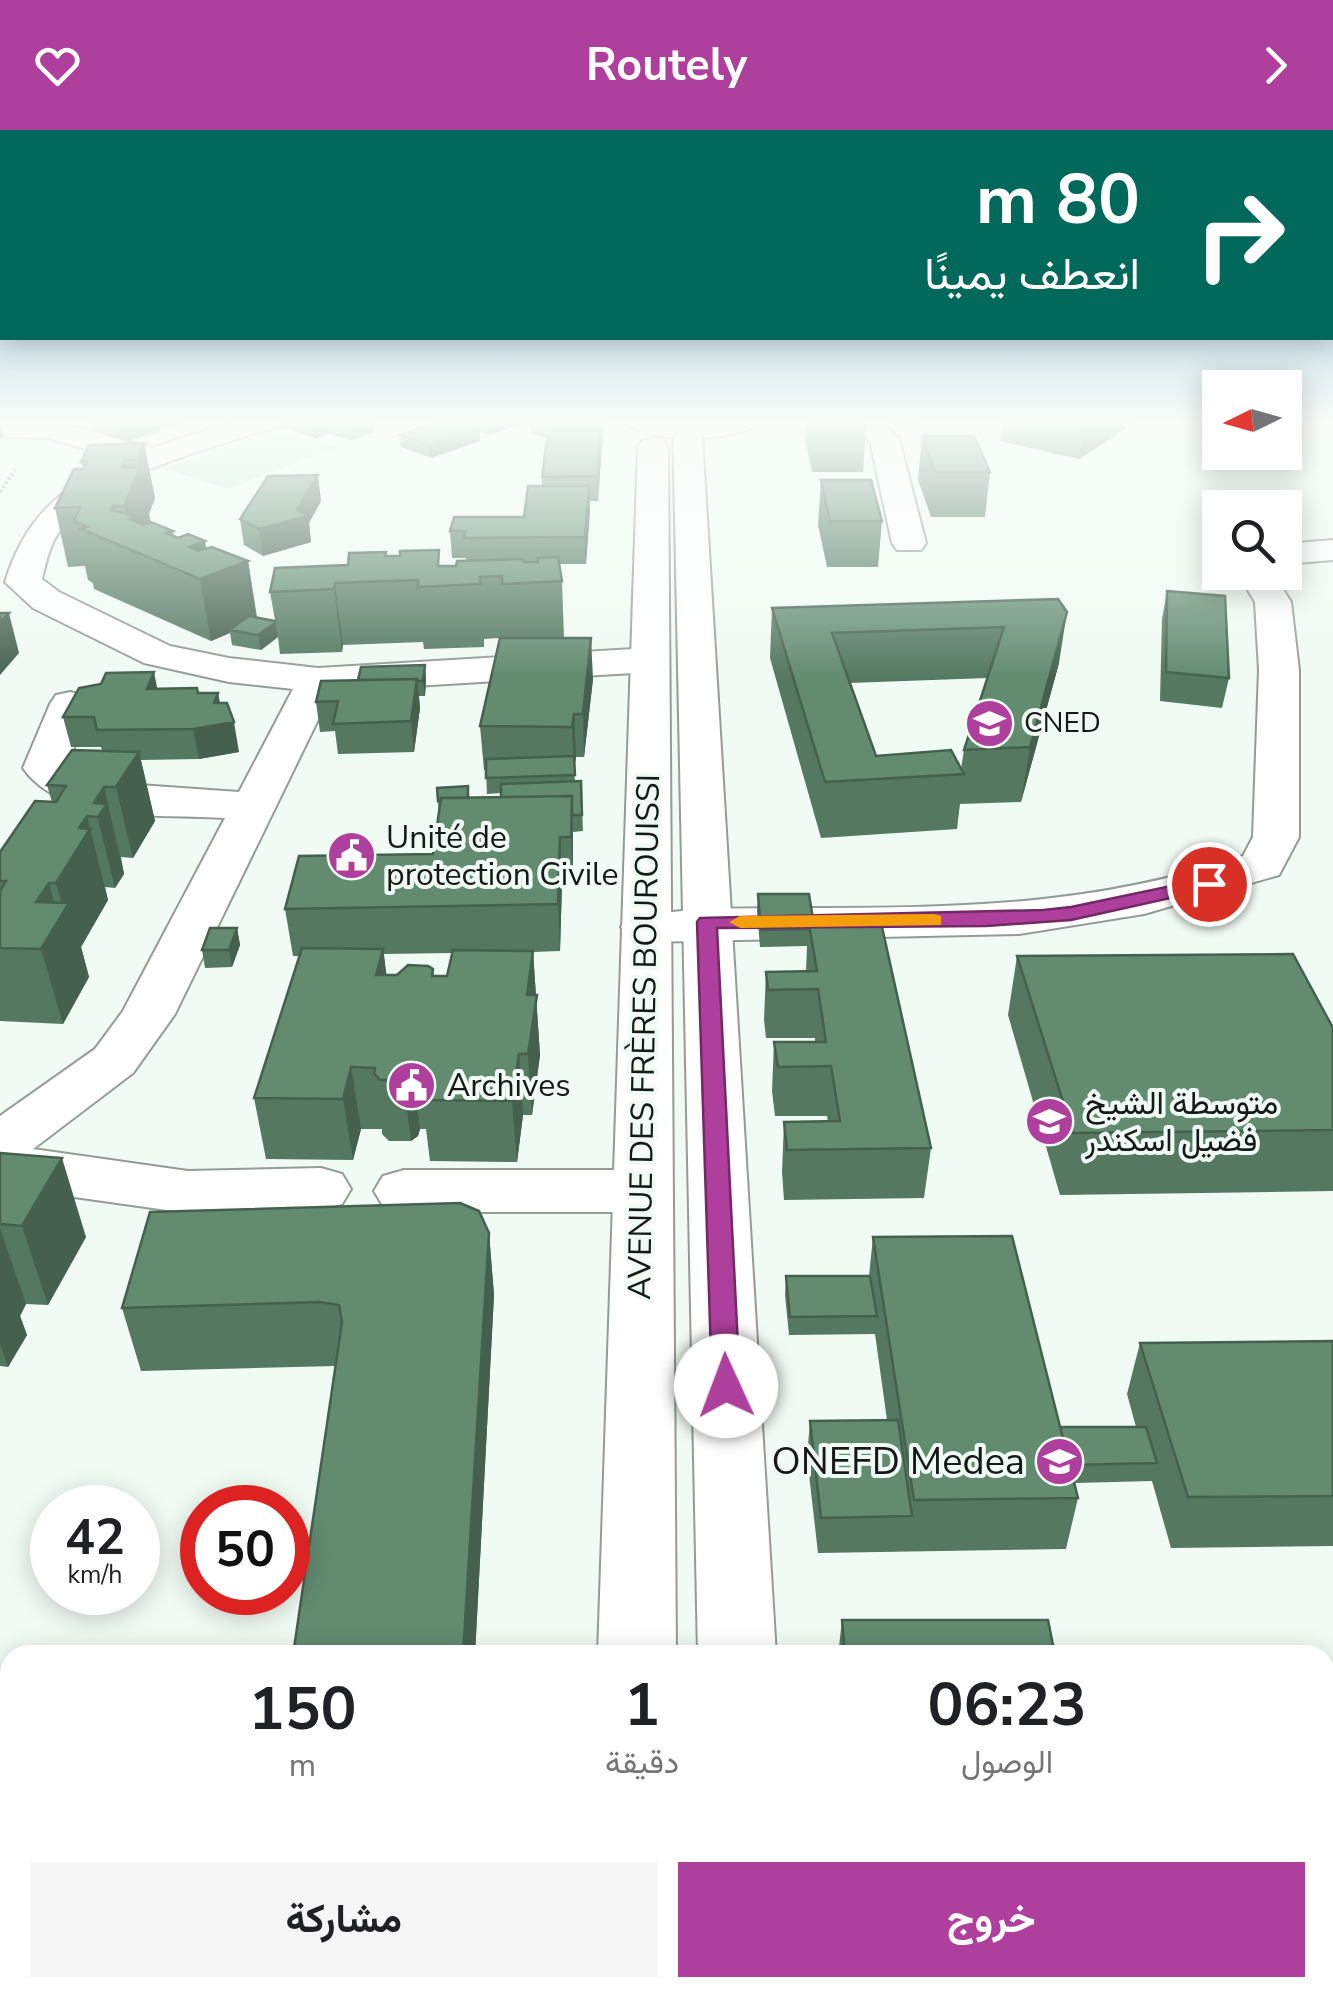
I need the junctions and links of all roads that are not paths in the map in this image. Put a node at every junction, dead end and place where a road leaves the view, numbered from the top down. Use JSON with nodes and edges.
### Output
{"nodes":[{"id":1,"x":63,"y":506,"type":"edge"},
{"id":2,"x":658,"y":506,"type":"edge"},
{"id":3,"x":670,"y":506,"type":"edge"},
{"id":4,"x":900,"y":506,"type":"edge"},
{"id":5,"x":909,"y":544,"type":"dead end"},
{"id":6,"x":1333,"y":550,"type":"edge"},
{"id":7,"x":1302,"y":553,"type":"edge"},
{"id":8,"x":1265,"y":590,"type":"edge"},
{"id":9,"x":650,"y":660,"type":"junction"},
{"id":10,"x":318,"y":680,"type":"junction"},
{"id":11,"x":70,"y":704,"type":"edge"},
{"id":12,"x":253,"y":806,"type":"junction"},
{"id":13,"x":707,"y":922,"type":"junction"},
{"id":14,"x":646,"y":928,"type":"junction"},
{"id":15,"x":0,"y":1144,"type":"edge"},
{"id":16,"x":0,"y":1161,"type":"edge"},
{"id":17,"x":321,"y":1189,"type":"dead end"},
{"id":18,"x":404,"y":1191,"type":"dead end"},
{"id":19,"x":640,"y":1191,"type":"junction"},
{"id":20,"x":637,"y":1645,"type":"edge"},
{"id":21,"x":737,"y":1645,"type":"edge"}],
"edges":[{"from":1,"to":10,"type":"street"},
{"from":2,"to":9,"type":"street","name":"AVENUE DES FRÈRES BOUROUISSI"},
{"from":3,"to":13,"type":"street"},
{"from":4,"to":5,"type":"street"},
{"from":6,"to":7,"type":"street"},
{"from":8,"to":13,"type":"street"},
{"from":9,"to":10,"type":"street"},
{"from":9,"to":14,"type":"street","name":"AVENUE DES FRÈRES BOUROUISSI"},
{"from":10,"to":12,"type":"street"},
{"from":11,"to":12,"type":"street"},
{"from":12,"to":15,"type":"street"},
{"from":13,"to":14,"type":"street"},
{"from":13,"to":21,"type":"street"},
{"from":14,"to":19,"type":"street","name":"AVENUE DES FRÈRES BOUROUISSI"},
{"from":16,"to":17,"type":"street"},
{"from":18,"to":19,"type":"street"},
{"from":19,"to":20,"type":"street","name":"AVENUE DES FRÈRES BOUROUISSI"}]}
